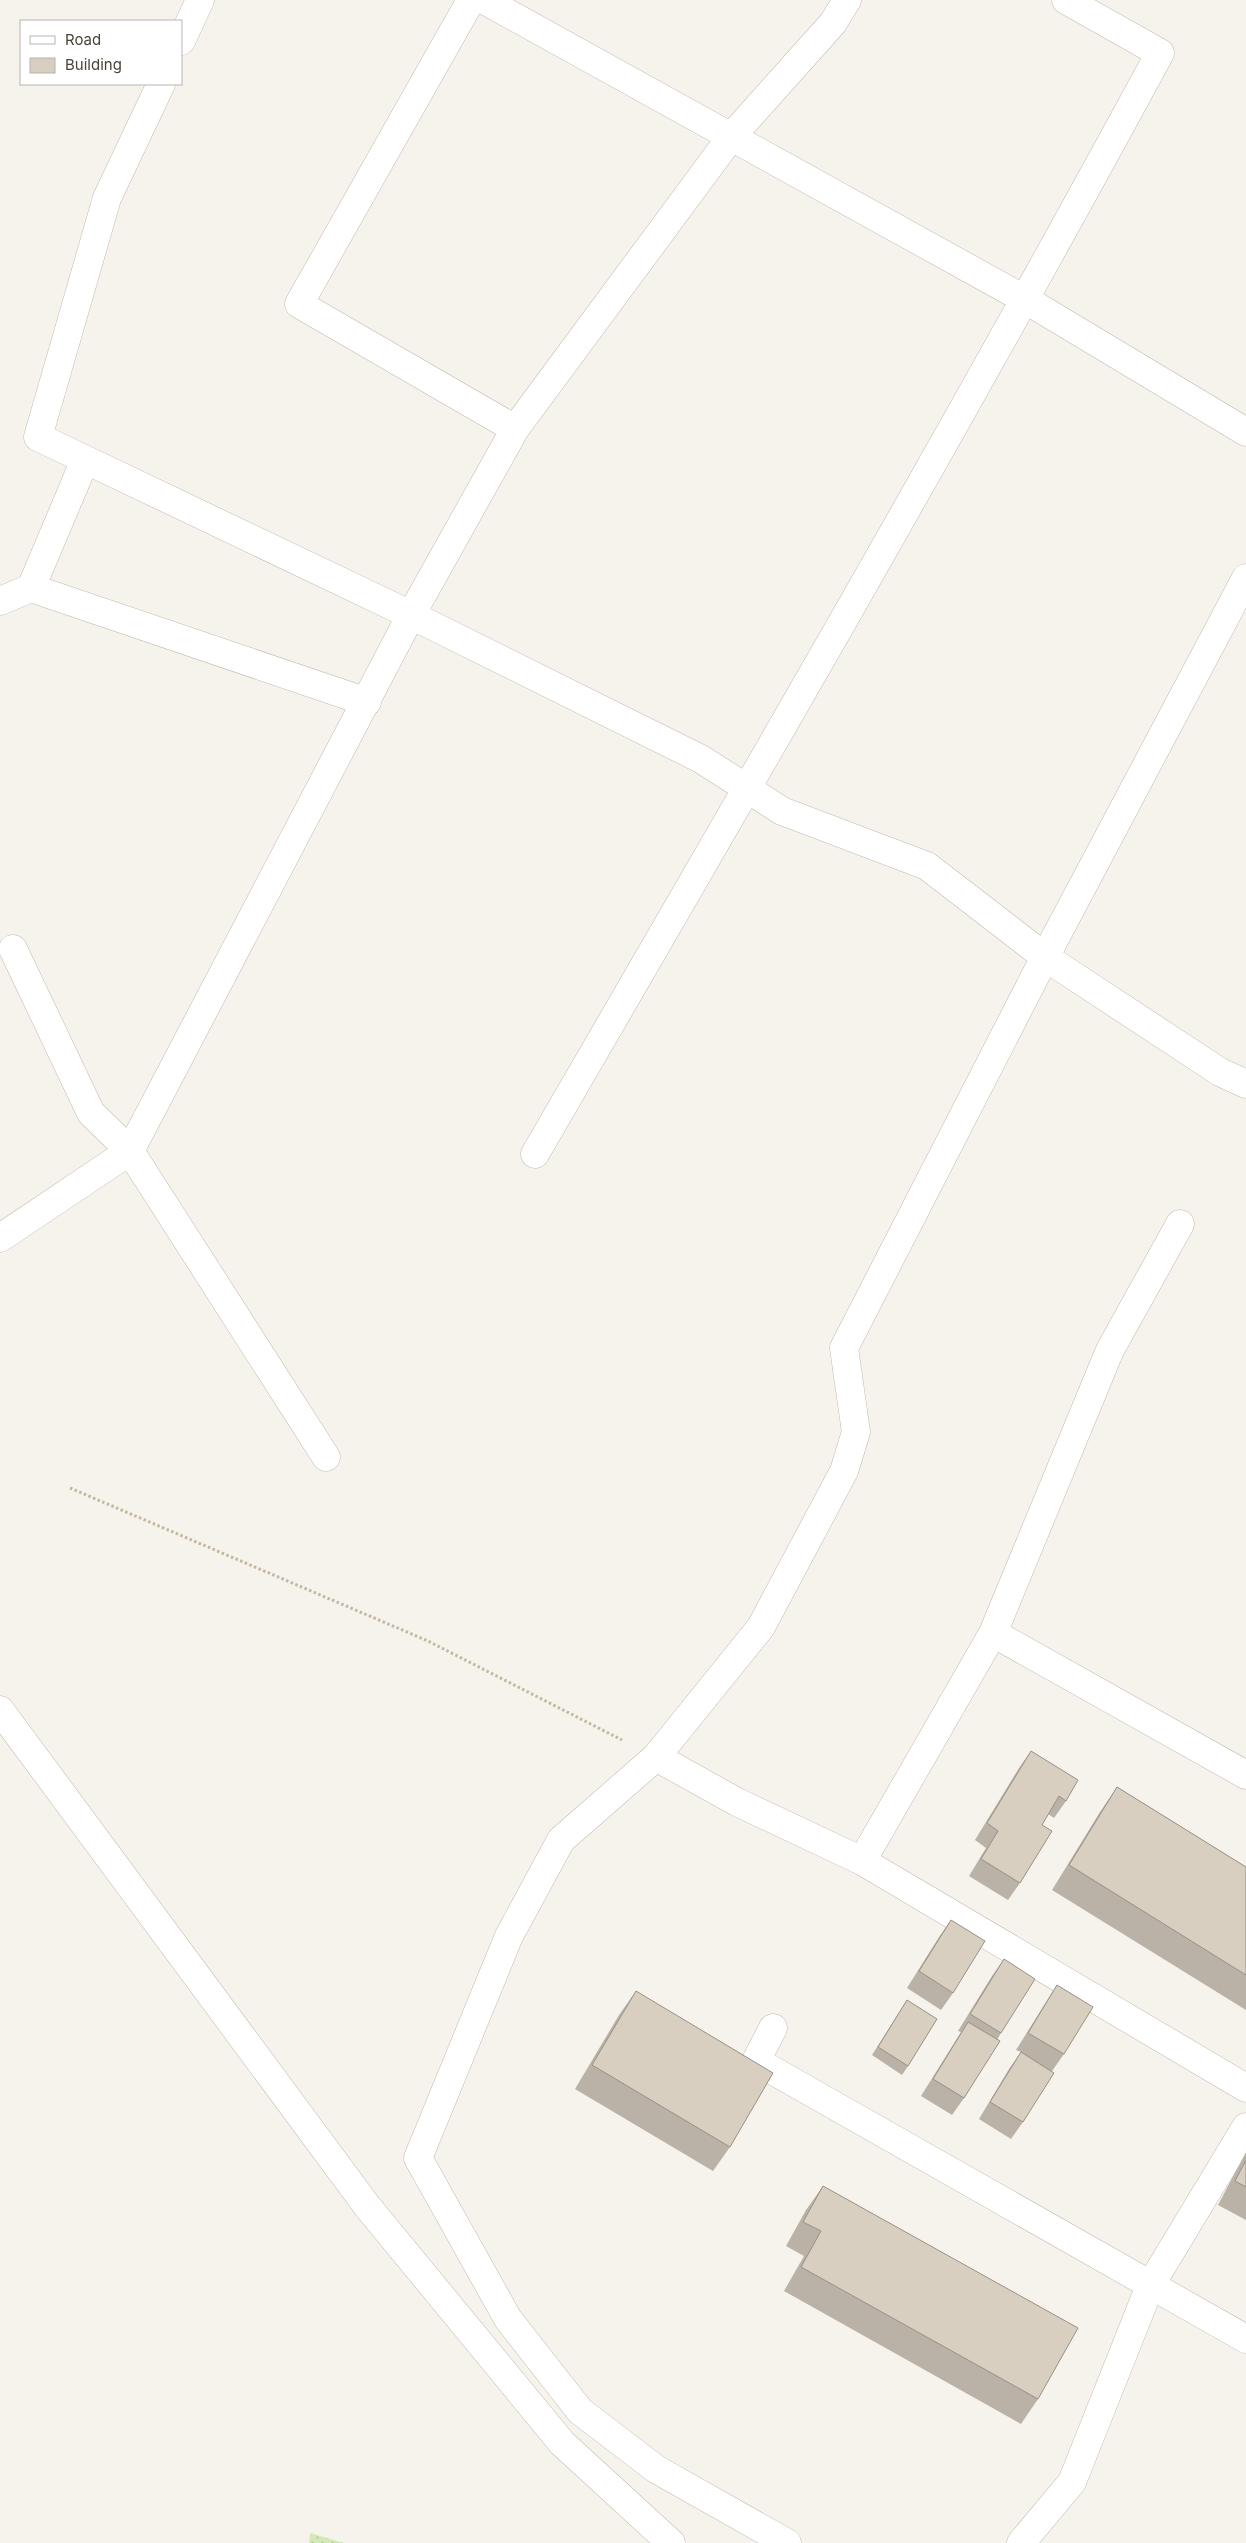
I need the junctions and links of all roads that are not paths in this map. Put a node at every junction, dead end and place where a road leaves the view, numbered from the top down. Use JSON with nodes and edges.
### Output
{"nodes":[{"id":1,"x":200,"y":0,"type":"edge"},
{"id":2,"x":471,"y":0,"type":"edge"},
{"id":3,"x":484,"y":0,"type":"edge"},
{"id":4,"x":847,"y":0,"type":"edge"},
{"id":5,"x":1066,"y":0,"type":"edge"},
{"id":6,"x":182,"y":39,"type":"edge"},
{"id":7,"x":161,"y":85,"type":"edge"},
{"id":8,"x":731,"y":136,"type":"junction"},
{"id":9,"x":1026,"y":300,"type":"junction"},
{"id":10,"x":515,"y":429,"type":"junction"},
{"id":11,"x":1246,"y":432,"type":"edge"},
{"id":12,"x":85,"y":460,"type":"junction"},
{"id":13,"x":1246,"y":578,"type":"edge"},
{"id":14,"x":30,"y":588,"type":"junction"},
{"id":15,"x":0,"y":601,"type":"edge"},
{"id":16,"x":411,"y":615,"type":"junction"},
{"id":17,"x":367,"y":702,"type":"junction"},
{"id":18,"x":748,"y":789,"type":"junction"},
{"id":19,"x":13,"y":949,"type":"dead end"},
{"id":20,"x":1045,"y":957,"type":"junction"},
{"id":21,"x":1246,"y":1084,"type":"edge"},
{"id":22,"x":130,"y":1151,"type":"junction"},
{"id":23,"x":535,"y":1154,"type":"dead end"},
{"id":24,"x":1180,"y":1224,"type":"dead end"},
{"id":25,"x":0,"y":1238,"type":"edge"},
{"id":26,"x":326,"y":1458,"type":"dead end"},
{"id":27,"x":992,"y":1633,"type":"junction"},
{"id":28,"x":0,"y":1710,"type":"edge"},
{"id":29,"x":656,"y":1757,"type":"junction"},
{"id":30,"x":1246,"y":1775,"type":"edge"},
{"id":31,"x":862,"y":1861,"type":"junction"},
{"id":32,"x":772,"y":2028,"type":"dead end"},
{"id":33,"x":1246,"y":2088,"type":"edge"},
{"id":34,"x":1246,"y":2127,"type":"edge"},
{"id":35,"x":1150,"y":2286,"type":"junction"},
{"id":36,"x":1246,"y":2339,"type":"edge"},
{"id":37,"x":580,"y":2411,"type":"junction"},
{"id":38,"x":562,"y":2443,"type":"junction"},
{"id":39,"x":671,"y":2543,"type":"edge"},
{"id":40,"x":787,"y":2543,"type":"edge"},
{"id":41,"x":1021,"y":2543,"type":"edge"}],
"edges":[{"from":1,"to":6,"type":"street"},
{"from":2,"to":10,"type":"street"},
{"from":3,"to":8,"type":"street"},
{"from":4,"to":8,"type":"street"},
{"from":5,"to":9,"type":"street"},
{"from":7,"to":12,"type":"street"},
{"from":8,"to":9,"type":"street"},
{"from":8,"to":10,"type":"street"},
{"from":9,"to":11,"type":"street"},
{"from":9,"to":18,"type":"street"},
{"from":10,"to":16,"type":"street"},
{"from":12,"to":14,"type":"street"},
{"from":12,"to":16,"type":"street"},
{"from":13,"to":20,"type":"street"},
{"from":14,"to":15,"type":"street"},
{"from":14,"to":17,"type":"street"},
{"from":16,"to":17,"type":"street"},
{"from":16,"to":18,"type":"street"},
{"from":17,"to":22,"type":"street"},
{"from":18,"to":20,"type":"street"},
{"from":18,"to":23,"type":"street"},
{"from":19,"to":22,"type":"street"},
{"from":20,"to":21,"type":"street"},
{"from":20,"to":29,"type":"street"},
{"from":22,"to":25,"type":"street"},
{"from":22,"to":26,"type":"street"},
{"from":24,"to":27,"type":"street"},
{"from":27,"to":30,"type":"street"},
{"from":27,"to":31,"type":"street"},
{"from":28,"to":38,"type":"street"},
{"from":29,"to":31,"type":"street"},
{"from":29,"to":37,"type":"street"},
{"from":31,"to":33,"type":"street"},
{"from":32,"to":35,"type":"street"},
{"from":34,"to":35,"type":"street"},
{"from":35,"to":36,"type":"street"},
{"from":35,"to":41,"type":"street"},
{"from":37,"to":38,"type":"street"},
{"from":37,"to":40,"type":"street"},
{"from":38,"to":39,"type":"street"}]}
